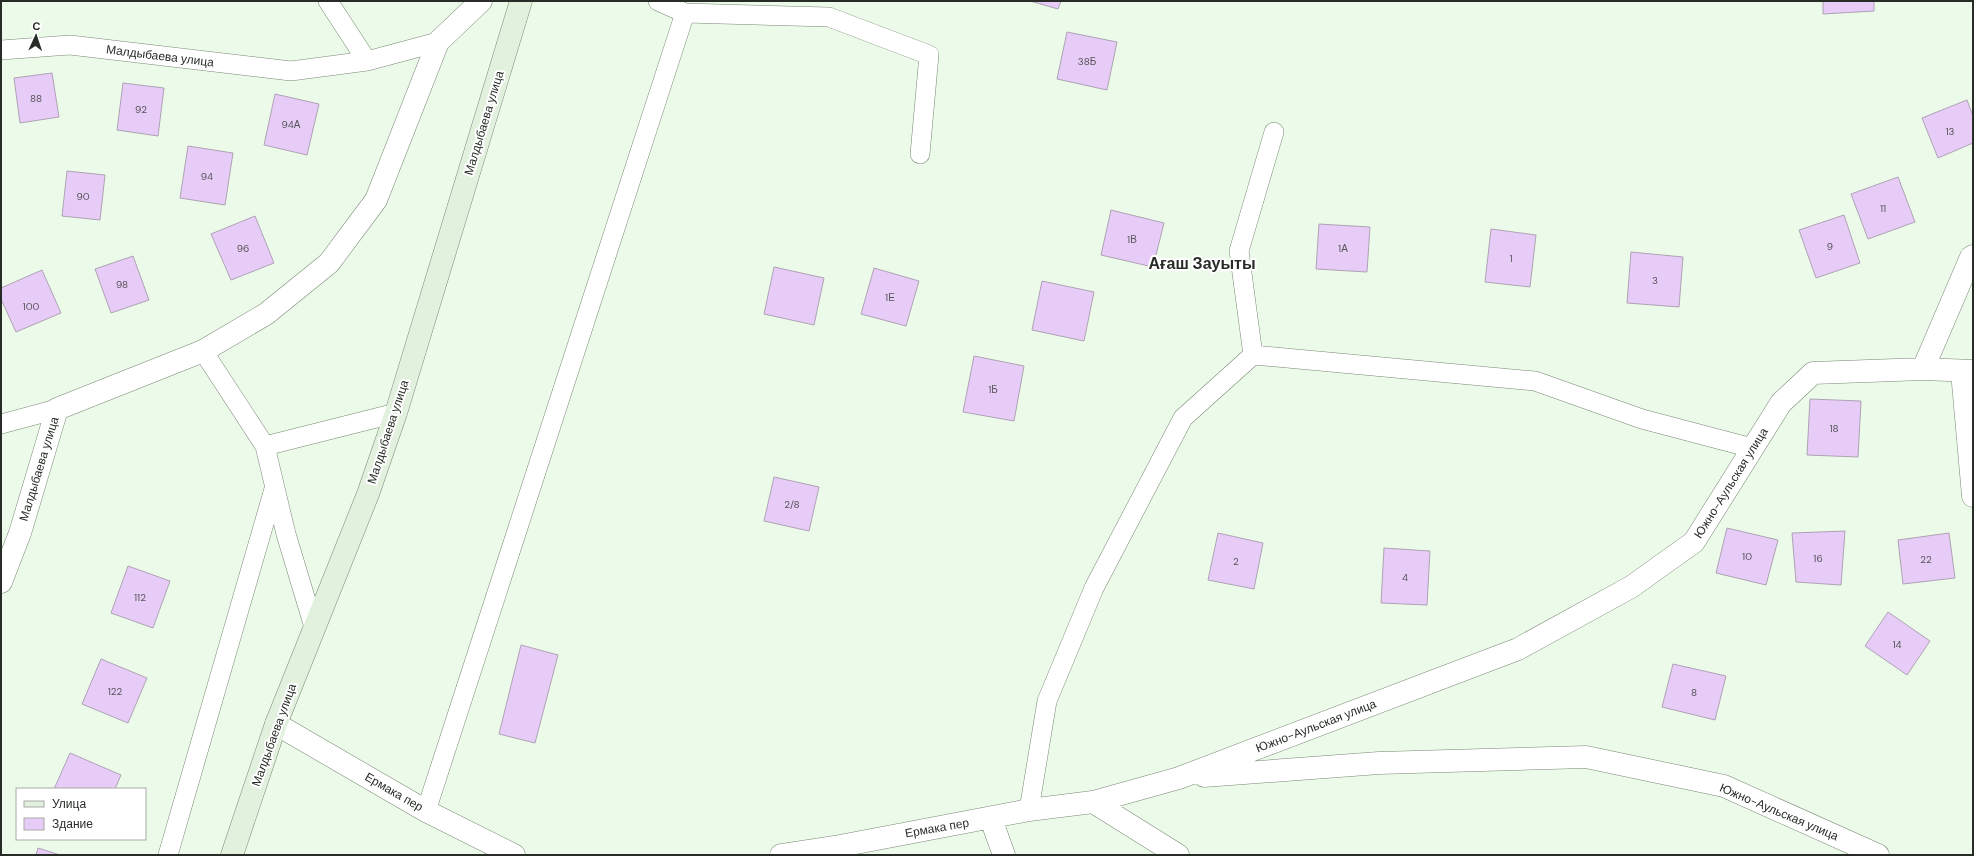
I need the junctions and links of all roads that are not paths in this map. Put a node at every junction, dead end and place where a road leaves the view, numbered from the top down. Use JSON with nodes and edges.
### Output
{"nodes":[{"id":1,"x":328,"y":1,"type":"edge"},
{"id":2,"x":481,"y":1,"type":"edge"},
{"id":3,"x":521,"y":1,"type":"edge"},
{"id":4,"x":658,"y":1,"type":"edge"},
{"id":5,"x":831,"y":9,"type":"edge"},
{"id":6,"x":685,"y":13,"type":"junction"},
{"id":7,"x":438,"y":42,"type":"junction"},
{"id":8,"x":1,"y":50,"type":"edge"},
{"id":9,"x":367,"y":61,"type":"junction"},
{"id":10,"x":1274,"y":132,"type":"dead end"},
{"id":11,"x":920,"y":154,"type":"dead end"},
{"id":12,"x":1973,"y":256,"type":"edge"},
{"id":13,"x":202,"y":351,"type":"junction"},
{"id":14,"x":1253,"y":355,"type":"junction"},
{"id":15,"x":1923,"y":369,"type":"junction"},
{"id":16,"x":1967,"y":372,"type":"edge"},
{"id":17,"x":57,"y":409,"type":"junction"},
{"id":18,"x":396,"y":413,"type":"junction"},
{"id":19,"x":1,"y":424,"type":"edge"},
{"id":20,"x":264,"y":446,"type":"junction"},
{"id":21,"x":1752,"y":448,"type":"junction"},
{"id":22,"x":274,"y":489,"type":"junction"},
{"id":23,"x":1973,"y":496,"type":"edge"},
{"id":24,"x":1,"y":582,"type":"edge"},
{"id":25,"x":314,"y":627,"type":"junction"},
{"id":26,"x":276,"y":724,"type":"junction"},
{"id":27,"x":1179,"y":778,"type":"junction"},
{"id":28,"x":1092,"y":802,"type":"junction"},
{"id":29,"x":1029,"y":810,"type":"junction"},
{"id":30,"x":426,"y":811,"type":"junction"},
{"id":31,"x":991,"y":819,"type":"junction"},
{"id":32,"x":168,"y":855,"type":"edge"},
{"id":33,"x":232,"y":855,"type":"edge"},
{"id":34,"x":514,"y":855,"type":"edge"},
{"id":35,"x":781,"y":855,"type":"edge"},
{"id":36,"x":1004,"y":855,"type":"edge"},
{"id":37,"x":1178,"y":855,"type":"edge"},
{"id":38,"x":1878,"y":855,"type":"edge"}],
"edges":[{"from":1,"to":9,"type":"lane"},
{"from":2,"to":7,"type":"street","name":"Малдыбаева улица"},
{"from":3,"to":18,"type":"main road","name":"Малдыбаева улица"},
{"from":4,"to":6,"type":"lane"},
{"from":5,"to":6,"type":"lane"},
{"from":5,"to":11,"type":"lane"},
{"from":6,"to":30,"type":"lane"},
{"from":7,"to":9,"type":"lane","name":"Малдыбаева улица"},
{"from":7,"to":13,"type":"street","name":"Малдыбаева улица"},
{"from":8,"to":9,"type":"lane","name":"Малдыбаева улица"},
{"from":10,"to":14,"type":"lane"},
{"from":12,"to":15,"type":"street"},
{"from":13,"to":17,"type":"street","name":"Малдыбаева улица"},
{"from":13,"to":20,"type":"lane"},
{"from":14,"to":21,"type":"lane"},
{"from":14,"to":29,"type":"lane"},
{"from":15,"to":16,"type":"street","name":"Южно-Аульская улица"},
{"from":15,"to":21,"type":"street","name":"Южно-Аульская улица"},
{"from":16,"to":23,"type":"street"},
{"from":17,"to":19,"type":"lane"},
{"from":17,"to":24,"type":"street","name":"Малдыбаева улица"},
{"from":18,"to":20,"type":"lane"},
{"from":18,"to":25,"type":"main road","name":"Малдыбаева улица"},
{"from":20,"to":22,"type":"lane"},
{"from":21,"to":27,"type":"street","name":"Южно-Аульская улица"},
{"from":22,"to":25,"type":"lane"},
{"from":22,"to":32,"type":"lane"},
{"from":25,"to":26,"type":"main road","name":"Малдыбаева улица"},
{"from":26,"to":30,"type":"street","name":"Ермака пер"},
{"from":26,"to":33,"type":"main road","name":"Малдыбаева улица"},
{"from":27,"to":28,"type":"street","name":"Ермака пер"},
{"from":27,"to":38,"type":"street","name":"Южно-Аульская улица"},
{"from":28,"to":29,"type":"street","name":"Ермака пер"},
{"from":28,"to":37,"type":"street"},
{"from":29,"to":31,"type":"street","name":"Ермака пер"},
{"from":30,"to":34,"type":"street","name":"Ермака пер"},
{"from":31,"to":35,"type":"street","name":"Ермака пер"},
{"from":31,"to":36,"type":"street"}]}
